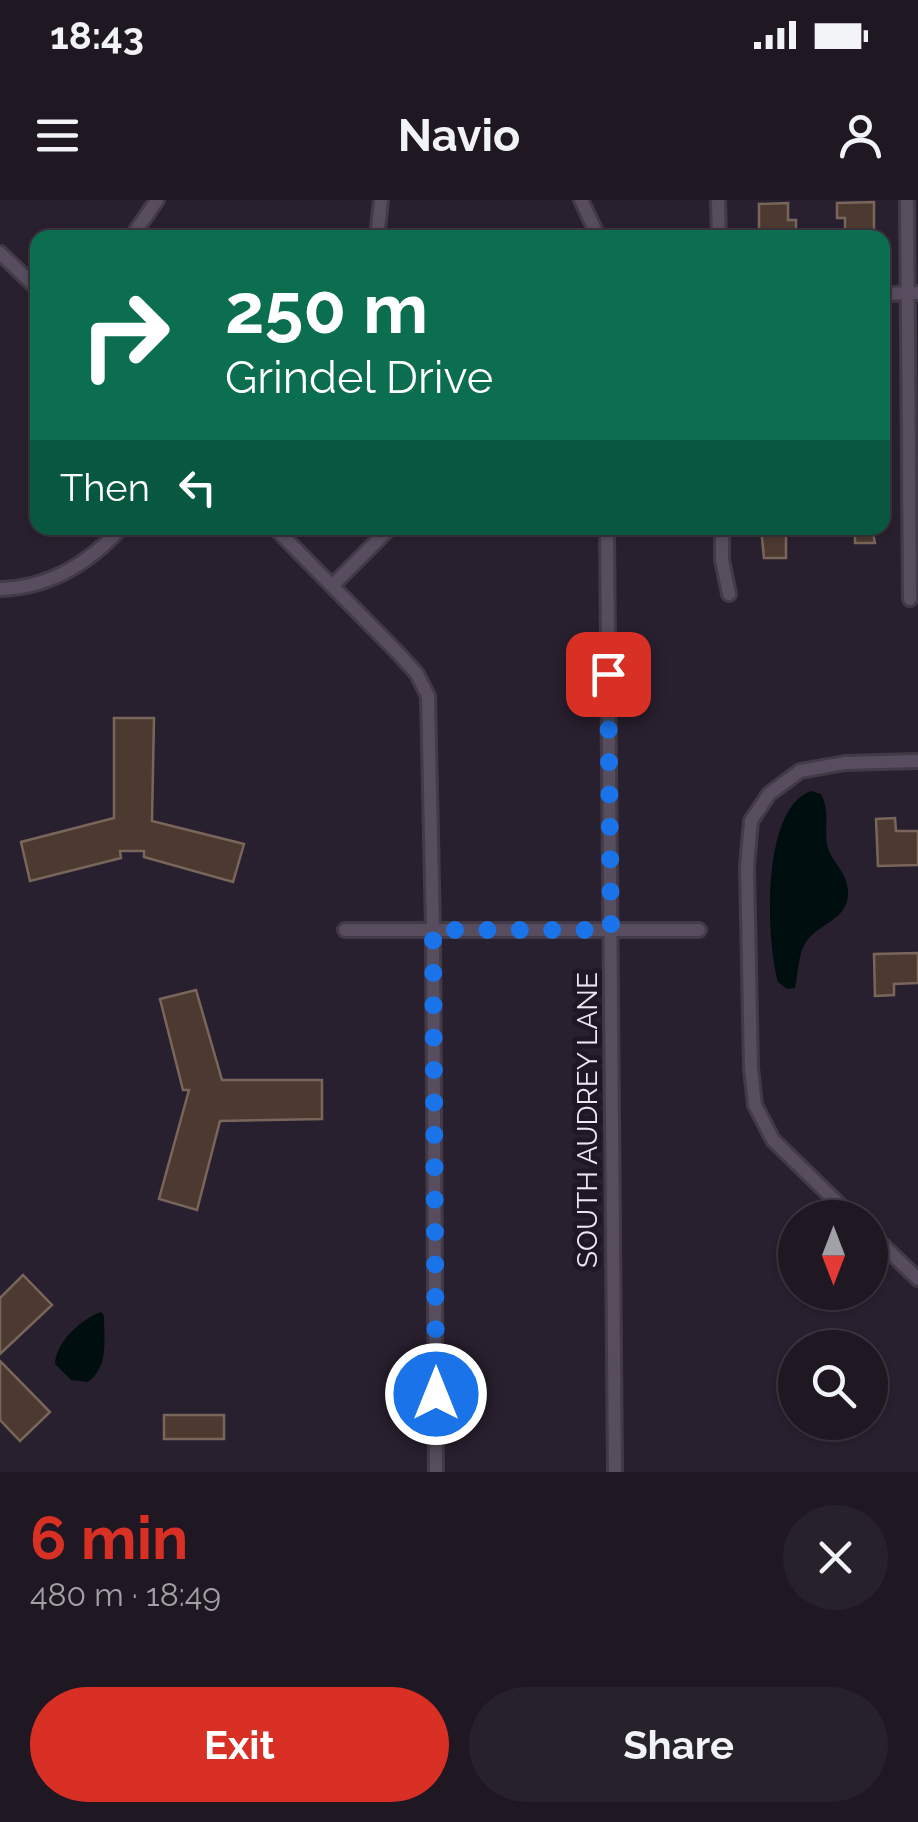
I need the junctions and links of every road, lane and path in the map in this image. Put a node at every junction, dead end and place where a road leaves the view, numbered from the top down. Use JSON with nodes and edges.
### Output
{"nodes":[{"id":1,"x":157,"y":200,"type":"edge"},
{"id":2,"x":380,"y":200,"type":"edge"},
{"id":3,"x":580,"y":200,"type":"edge"},
{"id":4,"x":718,"y":200,"type":"edge"},
{"id":5,"x":906,"y":200,"type":"edge"},
{"id":6,"x":136,"y":230,"type":"edge"},
{"id":7,"x":378,"y":230,"type":"edge"},
{"id":8,"x":595,"y":230,"type":"edge"},
{"id":9,"x":719,"y":230,"type":"edge"},
{"id":10,"x":0,"y":253,"type":"edge"},
{"id":11,"x":30,"y":281,"type":"edge"},
{"id":12,"x":913,"y":293,"type":"edge"},
{"id":13,"x":112,"y":535,"type":"edge"},
{"id":14,"x":282,"y":535,"type":"edge"},
{"id":15,"x":383,"y":535,"type":"edge"},
{"id":16,"x":608,"y":535,"type":"edge"},
{"id":17,"x":722,"y":535,"type":"edge"},
{"id":18,"x":333,"y":585,"type":"junction"},
{"id":19,"x":0,"y":589,"type":"edge"},
{"id":20,"x":729,"y":594,"type":"dead end"},
{"id":21,"x":910,"y":599,"type":"dead end"},
{"id":22,"x":918,"y":762,"type":"edge"},
{"id":23,"x":346,"y":930,"type":"dead end"},
{"id":24,"x":433,"y":930,"type":"junction"},
{"id":25,"x":611,"y":930,"type":"junction"},
{"id":26,"x":700,"y":930,"type":"dead end"},
{"id":27,"x":834,"y":1200,"type":"edge"},
{"id":28,"x":888,"y":1250,"type":"edge"},
{"id":29,"x":918,"y":1280,"type":"edge"},
{"id":30,"x":436,"y":1472,"type":"edge"},
{"id":31,"x":615,"y":1472,"type":"edge"}],
"edges":[{"from":1,"to":6,"type":"street"},
{"from":2,"to":7,"type":"street"},
{"from":3,"to":8,"type":"street"},
{"from":4,"to":9,"type":"street"},
{"from":5,"to":12,"type":"street"},
{"from":10,"to":11,"type":"street"},
{"from":12,"to":21,"type":"street"},
{"from":13,"to":19,"type":"street"},
{"from":14,"to":18,"type":"street"},
{"from":15,"to":18,"type":"street"},
{"from":16,"to":25,"type":"street","name":"SOUTH AUDREY LANE"},
{"from":17,"to":20,"type":"street"},
{"from":18,"to":24,"type":"street"},
{"from":22,"to":27,"type":"street"},
{"from":23,"to":24,"type":"street"},
{"from":24,"to":25,"type":"street"},
{"from":24,"to":30,"type":"street"},
{"from":25,"to":26,"type":"street"},
{"from":25,"to":31,"type":"street","name":"SOUTH AUDREY LANE"},
{"from":28,"to":29,"type":"street"}]}
